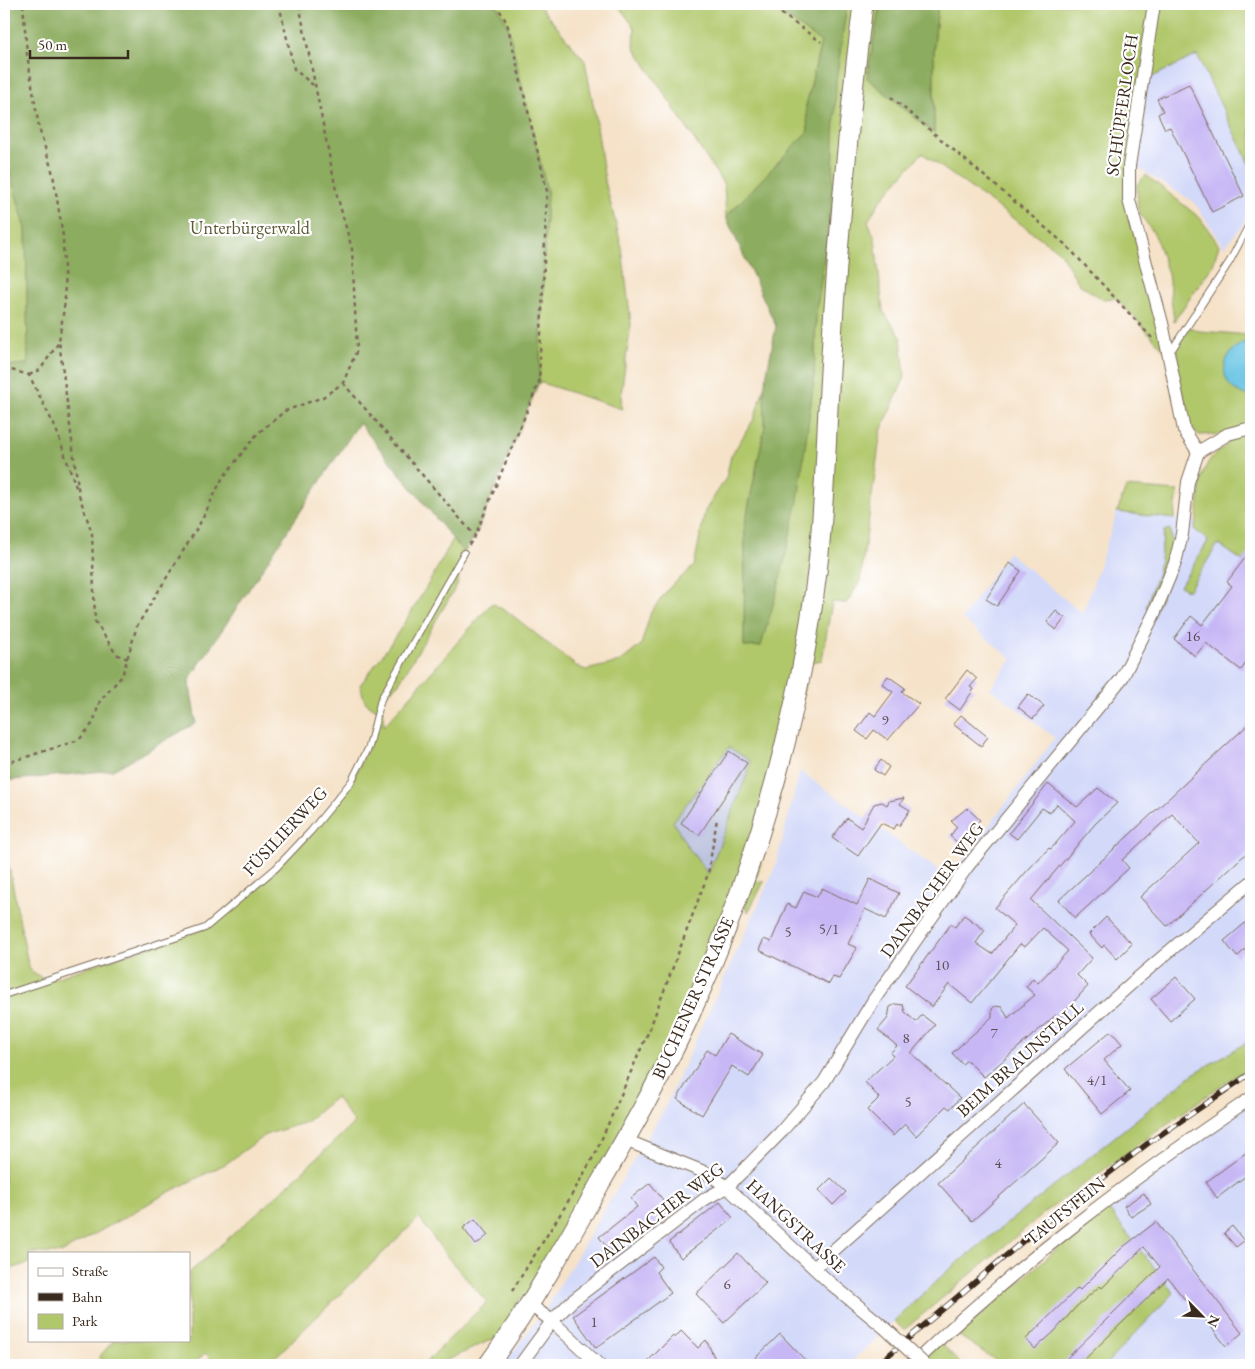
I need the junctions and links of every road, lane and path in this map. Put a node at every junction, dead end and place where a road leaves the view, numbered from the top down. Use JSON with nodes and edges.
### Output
{"nodes":[{"id":1,"x":24,"y":4,"type":"edge"},
{"id":2,"x":280,"y":4,"type":"edge"},
{"id":3,"x":299,"y":4,"type":"edge"},
{"id":4,"x":496,"y":4,"type":"edge"},
{"id":5,"x":768,"y":4,"type":"edge"},
{"id":6,"x":863,"y":4,"type":"edge"},
{"id":7,"x":1154,"y":4,"type":"edge"},
{"id":8,"x":821,"y":42,"type":"dead end"},
{"id":9,"x":314,"y":86,"type":"junction"},
{"id":10,"x":891,"y":97,"type":"dead end"},
{"id":11,"x":1251,"y":221,"type":"edge"},
{"id":12,"x":59,"y":341,"type":"junction"},
{"id":13,"x":1169,"y":355,"type":"junction"},
{"id":14,"x":4,"y":368,"type":"edge"},
{"id":15,"x":29,"y":374,"type":"junction"},
{"id":16,"x":343,"y":383,"type":"junction"},
{"id":17,"x":1251,"y":428,"type":"edge"},
{"id":18,"x":1198,"y":452,"type":"junction"},
{"id":19,"x":79,"y":495,"type":"junction"},
{"id":20,"x":464,"y":553,"type":"dead end"},
{"id":21,"x":128,"y":660,"type":"junction"},
{"id":22,"x":4,"y":764,"type":"edge"},
{"id":23,"x":717,"y":819,"type":"dead end"},
{"id":24,"x":1251,"y":882,"type":"edge"},
{"id":25,"x":4,"y":995,"type":"edge"},
{"id":26,"x":1251,"y":1098,"type":"edge"},
{"id":27,"x":625,"y":1140,"type":"junction"},
{"id":28,"x":727,"y":1187,"type":"junction"},
{"id":29,"x":815,"y":1267,"type":"junction"},
{"id":30,"x":512,"y":1291,"type":"dead end"},
{"id":31,"x":529,"y":1304,"type":"junction"},
{"id":32,"x":552,"y":1321,"type":"junction"},
{"id":33,"x":488,"y":1365,"type":"edge"},
{"id":34,"x":520,"y":1365,"type":"edge"},
{"id":35,"x":599,"y":1365,"type":"edge"},
{"id":36,"x":912,"y":1365,"type":"edge"},
{"id":37,"x":925,"y":1365,"type":"edge"}],
"edges":[{"from":1,"to":12,"type":"path"},
{"from":2,"to":9,"type":"path"},
{"from":3,"to":9,"type":"path"},
{"from":4,"to":16,"type":"path"},
{"from":5,"to":8,"type":"path"},
{"from":6,"to":27,"type":"main road","name":"BUCHENER STRASSE"},
{"from":7,"to":13,"type":"street","name":"SCHÜPFERLOCH"},
{"from":9,"to":16,"type":"path"},
{"from":10,"to":13,"type":"path"},
{"from":11,"to":13,"type":"lane"},
{"from":12,"to":15,"type":"path"},
{"from":12,"to":19,"type":"path"},
{"from":13,"to":18,"type":"street","name":"SCHÜPFERLOCH"},
{"from":14,"to":15,"type":"path"},
{"from":15,"to":19,"type":"path"},
{"from":16,"to":21,"type":"path"},
{"from":17,"to":18,"type":"street"},
{"from":18,"to":28,"type":"street","name":"DAINBACHER WEG"},
{"from":19,"to":21,"type":"path"},
{"from":20,"to":25,"type":"lane","name":"FÜSILIERWEG"},
{"from":21,"to":22,"type":"path"},
{"from":23,"to":30,"type":"path"},
{"from":24,"to":29,"type":"street","name":"BEIM BRAUNSTALL"},
{"from":26,"to":36,"type":"street","name":"TAUFSTEIN"},
{"from":27,"to":28,"type":"street","name":"HANGSTRASSE"},
{"from":27,"to":31,"type":"main road","name":"BUCHENER STRASSE"},
{"from":28,"to":29,"type":"street","name":"HANGSTRASSE"},
{"from":28,"to":32,"type":"street","name":"DAINBACHER WEG"},
{"from":29,"to":37,"type":"street","name":"HANGSTRASSE","bridge":true},
{"from":31,"to":32,"type":"street"},
{"from":31,"to":33,"type":"main road","name":"BUCHENER STRASSE"},
{"from":32,"to":34,"type":"street"},
{"from":32,"to":35,"type":"street"}]}
